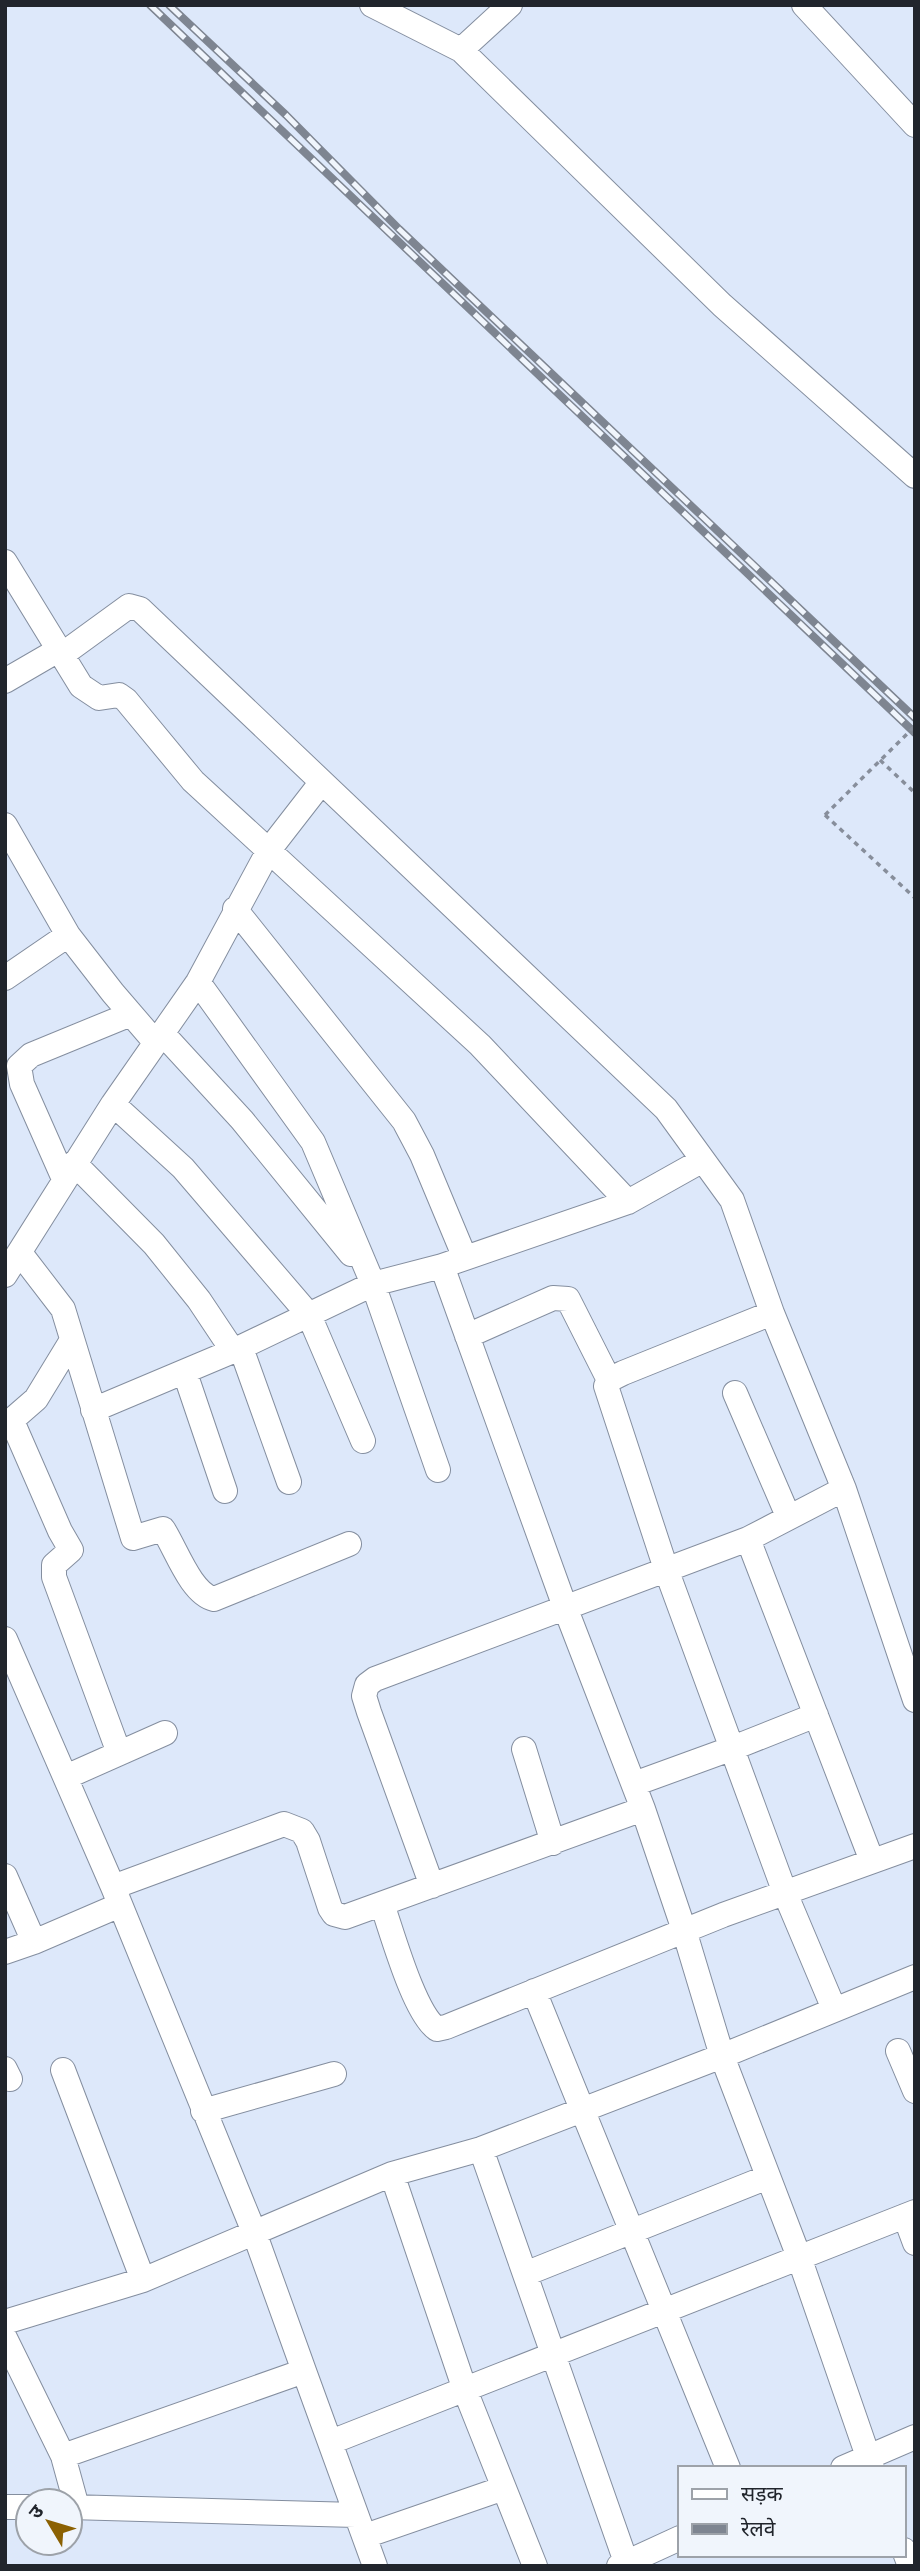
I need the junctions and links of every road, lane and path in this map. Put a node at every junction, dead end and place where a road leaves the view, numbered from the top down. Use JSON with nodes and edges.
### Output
{"nodes":[{"id":1,"x":372,"y":5,"type":"edge"},
{"id":2,"x":510,"y":5,"type":"edge"},
{"id":3,"x":803,"y":5,"type":"edge"},
{"id":4,"x":461,"y":50,"type":"junction"},
{"id":5,"x":915,"y":125,"type":"edge"},
{"id":6,"x":915,"y":476,"type":"edge"},
{"id":7,"x":5,"y":562,"type":"edge"},
{"id":8,"x":61,"y":652,"type":"junction"},
{"id":9,"x":5,"y":681,"type":"edge"},
{"id":10,"x":915,"y":726,"type":"edge"},
{"id":11,"x":880,"y":761,"type":"junction"},
{"id":12,"x":321,"y":783,"type":"junction"},
{"id":13,"x":915,"y":793,"type":"edge"},
{"id":14,"x":5,"y":825,"type":"edge"},
{"id":15,"x":269,"y":850,"type":"junction"},
{"id":16,"x":15,"y":863,"type":"edge"},
{"id":17,"x":915,"y":898,"type":"edge"},
{"id":18,"x":235,"y":909,"type":"junction"},
{"id":19,"x":68,"y":935,"type":"junction"},
{"id":20,"x":5,"y":978,"type":"edge"},
{"id":21,"x":198,"y":982,"type":"junction"},
{"id":22,"x":131,"y":1014,"type":"junction"},
{"id":23,"x":159,"y":1038,"type":"junction"},
{"id":24,"x":113,"y":1104,"type":"junction"},
{"id":25,"x":703,"y":1160,"type":"junction"},
{"id":26,"x":69,"y":1171,"type":"junction"},
{"id":27,"x":628,"y":1202,"type":"junction"},
{"id":28,"x":20,"y":1253,"type":"junction"},
{"id":29,"x":454,"y":1262,"type":"junction"},
{"id":30,"x":5,"y":1275,"type":"edge"},
{"id":31,"x":371,"y":1278,"type":"junction"},
{"id":32,"x":772,"y":1313,"type":"junction"},
{"id":33,"x":309,"y":1315,"type":"junction"},
{"id":34,"x":467,"y":1336,"type":"junction"},
{"id":35,"x":72,"y":1340,"type":"junction"},
{"id":36,"x":237,"y":1349,"type":"junction"},
{"id":37,"x":185,"y":1373,"type":"junction"},
{"id":38,"x":609,"y":1380,"type":"junction"},
{"id":39,"x":735,"y":1393,"type":"dead end"},
{"id":40,"x":93,"y":1410,"type":"junction"},
{"id":41,"x":8,"y":1424,"type":"edge"},
{"id":42,"x":363,"y":1441,"type":"dead end"},
{"id":43,"x":438,"y":1470,"type":"dead end"},
{"id":44,"x":289,"y":1482,"type":"dead end"},
{"id":45,"x":844,"y":1489,"type":"junction"},
{"id":46,"x":225,"y":1491,"type":"dead end"},
{"id":47,"x":788,"y":1516,"type":"junction"},
{"id":48,"x":748,"y":1539,"type":"junction"},
{"id":49,"x":349,"y":1544,"type":"dead end"},
{"id":50,"x":666,"y":1569,"type":"junction"},
{"id":51,"x":565,"y":1607,"type":"junction"},
{"id":52,"x":6,"y":1646,"type":"edge"},
{"id":53,"x":915,"y":1700,"type":"edge"},
{"id":54,"x":816,"y":1715,"type":"junction"},
{"id":55,"x":165,"y":1733,"type":"dead end"},
{"id":56,"x":733,"y":1748,"type":"junction"},
{"id":57,"x":524,"y":1749,"type":"dead end"},
{"id":58,"x":119,"y":1753,"type":"junction"},
{"id":59,"x":66,"y":1777,"type":"junction"},
{"id":60,"x":634,"y":1784,"type":"junction"},
{"id":61,"x":643,"y":1809,"type":"junction"},
{"id":62,"x":553,"y":1843,"type":"junction"},
{"id":63,"x":915,"y":1846,"type":"edge"},
{"id":64,"x":872,"y":1861,"type":"junction"},
{"id":65,"x":5,"y":1876,"type":"edge"},
{"id":66,"x":432,"y":1886,"type":"junction"},
{"id":67,"x":785,"y":1893,"type":"junction"},
{"id":68,"x":117,"y":1896,"type":"junction"},
{"id":69,"x":382,"y":1904,"type":"junction"},
{"id":70,"x":684,"y":1930,"type":"junction"},
{"id":71,"x":34,"y":1942,"type":"junction"},
{"id":72,"x":5,"y":1952,"type":"edge"},
{"id":73,"x":915,"y":1977,"type":"edge"},
{"id":74,"x":534,"y":1992,"type":"junction"},
{"id":75,"x":834,"y":2010,"type":"junction"},
{"id":76,"x":898,"y":2051,"type":"dead end"},
{"id":77,"x":722,"y":2056,"type":"junction"},
{"id":78,"x":63,"y":2070,"type":"dead end"},
{"id":79,"x":334,"y":2074,"type":"dead end"},
{"id":80,"x":915,"y":2091,"type":"edge"},
{"id":81,"x":582,"y":2110,"type":"junction"},
{"id":82,"x":203,"y":2111,"type":"junction"},
{"id":83,"x":481,"y":2149,"type":"junction"},
{"id":84,"x":392,"y":2174,"type":"junction"},
{"id":85,"x":768,"y":2178,"type":"junction"},
{"id":86,"x":910,"y":2214,"type":"edge"},
{"id":87,"x":632,"y":2231,"type":"junction"},
{"id":88,"x":254,"y":2232,"type":"junction"},
{"id":89,"x":915,"y":2243,"type":"edge"},
{"id":90,"x":799,"y":2257,"type":"junction"},
{"id":91,"x":525,"y":2274,"type":"junction"},
{"id":92,"x":143,"y":2280,"type":"junction"},
{"id":93,"x":665,"y":2312,"type":"junction"},
{"id":94,"x":5,"y":2322,"type":"edge"},
{"id":95,"x":5,"y":2339,"type":"edge"},
{"id":96,"x":554,"y":2356,"type":"junction"},
{"id":97,"x":304,"y":2371,"type":"junction"},
{"id":98,"x":465,"y":2390,"type":"junction"},
{"id":99,"x":915,"y":2437,"type":"edge"},
{"id":100,"x":331,"y":2442,"type":"junction"},
{"id":101,"x":63,"y":2456,"type":"junction"},
{"id":102,"x":870,"y":2462,"type":"edge"},
{"id":103,"x":727,"y":2466,"type":"edge"},
{"id":104,"x":852,"y":2466,"type":"edge"},
{"id":105,"x":70,"y":2487,"type":"edge"},
{"id":106,"x":504,"y":2488,"type":"junction"},
{"id":107,"x":84,"y":2508,"type":"edge"},
{"id":108,"x":361,"y":2526,"type":"junction"},
{"id":109,"x":678,"y":2539,"type":"edge"},
{"id":110,"x":622,"y":2564,"type":"edge"},
{"id":111,"x":375,"y":2566,"type":"edge"},
{"id":112,"x":535,"y":2566,"type":"edge"}],
"edges":[{"from":1,"to":4,"type":"street"},
{"from":2,"to":4,"type":"street"},
{"from":3,"to":5,"type":"street"},
{"from":4,"to":6,"type":"street"},
{"from":7,"to":8,"type":"street"},
{"from":8,"to":9,"type":"street"},
{"from":8,"to":12,"type":"street"},
{"from":8,"to":15,"type":"street"},
{"from":10,"to":11,"type":"path","bridge":true},
{"from":11,"to":13,"type":"path"},
{"from":11,"to":17,"type":"path","bridge":true},
{"from":12,"to":15,"type":"street"},
{"from":12,"to":25,"type":"street"},
{"from":14,"to":16,"type":"street"},
{"from":15,"to":18,"type":"street"},
{"from":15,"to":27,"type":"street"},
{"from":16,"to":19,"type":"street"},
{"from":18,"to":21,"type":"street"},
{"from":18,"to":29,"type":"street"},
{"from":19,"to":20,"type":"street"},
{"from":19,"to":22,"type":"street"},
{"from":21,"to":23,"type":"street"},
{"from":21,"to":31,"type":"street"},
{"from":22,"to":23,"type":"street"},
{"from":22,"to":26,"type":"street"},
{"from":23,"to":24,"type":"street"},
{"from":23,"to":31,"type":"street"},
{"from":24,"to":26,"type":"street"},
{"from":24,"to":33,"type":"street"},
{"from":25,"to":27,"type":"street"},
{"from":25,"to":32,"type":"street"},
{"from":26,"to":28,"type":"street"},
{"from":26,"to":36,"type":"street"},
{"from":27,"to":29,"type":"street"},
{"from":28,"to":30,"type":"street"},
{"from":28,"to":35,"type":"street"},
{"from":29,"to":31,"type":"street"},
{"from":29,"to":34,"type":"street"},
{"from":31,"to":33,"type":"street"},
{"from":31,"to":43,"type":"street"},
{"from":32,"to":38,"type":"street"},
{"from":32,"to":45,"type":"street"},
{"from":33,"to":36,"type":"street"},
{"from":33,"to":42,"type":"street"},
{"from":34,"to":38,"type":"street"},
{"from":34,"to":51,"type":"street"},
{"from":35,"to":40,"type":"street"},
{"from":35,"to":41,"type":"street"},
{"from":36,"to":37,"type":"street"},
{"from":36,"to":44,"type":"street"},
{"from":37,"to":40,"type":"street"},
{"from":37,"to":46,"type":"street"},
{"from":38,"to":50,"type":"street"},
{"from":39,"to":47,"type":"street"},
{"from":40,"to":49,"type":"street"},
{"from":41,"to":58,"type":"street"},
{"from":45,"to":47,"type":"street"},
{"from":45,"to":53,"type":"street"},
{"from":47,"to":48,"type":"street"},
{"from":48,"to":50,"type":"street"},
{"from":48,"to":54,"type":"street"},
{"from":50,"to":51,"type":"street"},
{"from":50,"to":56,"type":"street"},
{"from":51,"to":60,"type":"street"},
{"from":51,"to":66,"type":"street"},
{"from":52,"to":59,"type":"street"},
{"from":54,"to":56,"type":"street"},
{"from":54,"to":64,"type":"street"},
{"from":55,"to":58,"type":"street"},
{"from":56,"to":60,"type":"street"},
{"from":56,"to":67,"type":"street"},
{"from":57,"to":62,"type":"street"},
{"from":58,"to":59,"type":"street"},
{"from":59,"to":68,"type":"street"},
{"from":60,"to":61,"type":"street"},
{"from":61,"to":62,"type":"street"},
{"from":61,"to":70,"type":"street"},
{"from":62,"to":66,"type":"street"},
{"from":63,"to":64,"type":"street"},
{"from":64,"to":67,"type":"street"},
{"from":65,"to":71,"type":"street"},
{"from":66,"to":69,"type":"street"},
{"from":67,"to":70,"type":"street"},
{"from":67,"to":75,"type":"street"},
{"from":68,"to":69,"type":"street"},
{"from":68,"to":71,"type":"street"},
{"from":68,"to":82,"type":"street"},
{"from":69,"to":74,"type":"street"},
{"from":70,"to":74,"type":"street"},
{"from":70,"to":77,"type":"street"},
{"from":71,"to":72,"type":"street"},
{"from":73,"to":75,"type":"street"},
{"from":74,"to":81,"type":"street"},
{"from":75,"to":77,"type":"street"},
{"from":76,"to":80,"type":"street"},
{"from":77,"to":81,"type":"street"},
{"from":77,"to":85,"type":"street"},
{"from":78,"to":92,"type":"street"},
{"from":79,"to":82,"type":"street"},
{"from":81,"to":83,"type":"street"},
{"from":81,"to":87,"type":"street"},
{"from":82,"to":88,"type":"street"},
{"from":83,"to":84,"type":"street"},
{"from":83,"to":91,"type":"street"},
{"from":84,"to":88,"type":"street"},
{"from":84,"to":98,"type":"street"},
{"from":85,"to":87,"type":"street"},
{"from":85,"to":90,"type":"street"},
{"from":86,"to":89,"type":"street"},
{"from":86,"to":90,"type":"street"},
{"from":87,"to":91,"type":"street"},
{"from":87,"to":93,"type":"street"},
{"from":88,"to":92,"type":"street"},
{"from":88,"to":97,"type":"street"},
{"from":90,"to":93,"type":"street"},
{"from":90,"to":102,"type":"street"},
{"from":91,"to":96,"type":"street"},
{"from":92,"to":94,"type":"street"},
{"from":93,"to":96,"type":"street"},
{"from":93,"to":103,"type":"street"},
{"from":95,"to":101,"type":"street"},
{"from":96,"to":98,"type":"street"},
{"from":96,"to":110,"type":"street"},
{"from":97,"to":100,"type":"street"},
{"from":97,"to":101,"type":"street"},
{"from":98,"to":100,"type":"street"},
{"from":98,"to":106,"type":"street"},
{"from":99,"to":102,"type":"street"},
{"from":100,"to":108,"type":"street"},
{"from":101,"to":105,"type":"street"},
{"from":102,"to":104,"type":"street"},
{"from":106,"to":108,"type":"street"},
{"from":106,"to":112,"type":"street"},
{"from":107,"to":108,"type":"street"},
{"from":108,"to":111,"type":"street"},
{"from":109,"to":110,"type":"street"}]}
